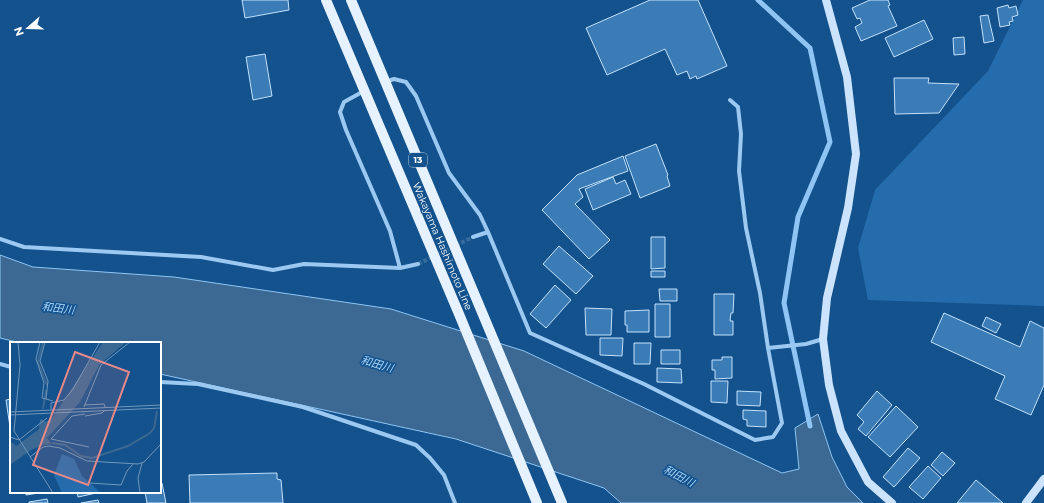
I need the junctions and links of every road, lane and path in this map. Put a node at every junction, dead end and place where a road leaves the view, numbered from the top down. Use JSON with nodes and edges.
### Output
{"nodes":[{"id":1,"x":326,"y":0,"type":"edge"},
{"id":2,"x":351,"y":0,"type":"edge"},
{"id":3,"x":826,"y":0,"type":"edge"},
{"id":4,"x":385,"y":82,"type":"junction"},
{"id":5,"x":364,"y":91,"type":"junction"},
{"id":6,"x":730,"y":100,"type":"dead end"},
{"id":7,"x":488,"y":232,"type":"junction"},
{"id":8,"x":474,"y":237,"type":"tunnel mouth"},
{"id":9,"x":0,"y":239,"type":"edge"},
{"id":10,"x":418,"y":264,"type":"tunnel mouth"},
{"id":11,"x":400,"y":268,"type":"junction"},
{"id":12,"x":822,"y":339,"type":"junction"},
{"id":13,"x":768,"y":348,"type":"junction"},
{"id":14,"x":0,"y":364,"type":"edge"},
{"id":15,"x":10,"y":367,"type":"edge"},
{"id":16,"x":161,"y":382,"type":"edge"},
{"id":17,"x":1044,"y":479,"type":"edge"},
{"id":18,"x":536,"y":500,"type":"edge"},
{"id":19,"x":455,"y":503,"type":"edge"},
{"id":20,"x":562,"y":503,"type":"edge"},
{"id":21,"x":892,"y":503,"type":"edge"},
{"id":22,"x":1026,"y":503,"type":"edge"}],
"edges":[{"from":1,"to":5,"type":"main road","name":"Wakayama Hashimoto Line","number":"13"},
{"from":2,"to":4,"type":"main road","name":"Wakayama Hashimoto Line","number":"13"},
{"from":3,"to":12,"type":"street"},
{"from":4,"to":7,"type":"street"},
{"from":4,"to":20,"type":"main road","name":"Wakayama Hashimoto Line","number":"13"},
{"from":5,"to":11,"type":"street"},
{"from":5,"to":18,"type":"main road","name":"Wakayama Hashimoto Line","number":"13"},
{"from":6,"to":13,"type":"street"},
{"from":7,"to":8,"type":"street"},
{"from":7,"to":13,"type":"street"},
{"from":9,"to":11,"type":"street"},
{"from":10,"to":11,"type":"street"},
{"from":12,"to":13,"type":"street"},
{"from":12,"to":21,"type":"street"},
{"from":14,"to":15,"type":"street"},
{"from":16,"to":19,"type":"street"},
{"from":17,"to":22,"type":"street"}]}
